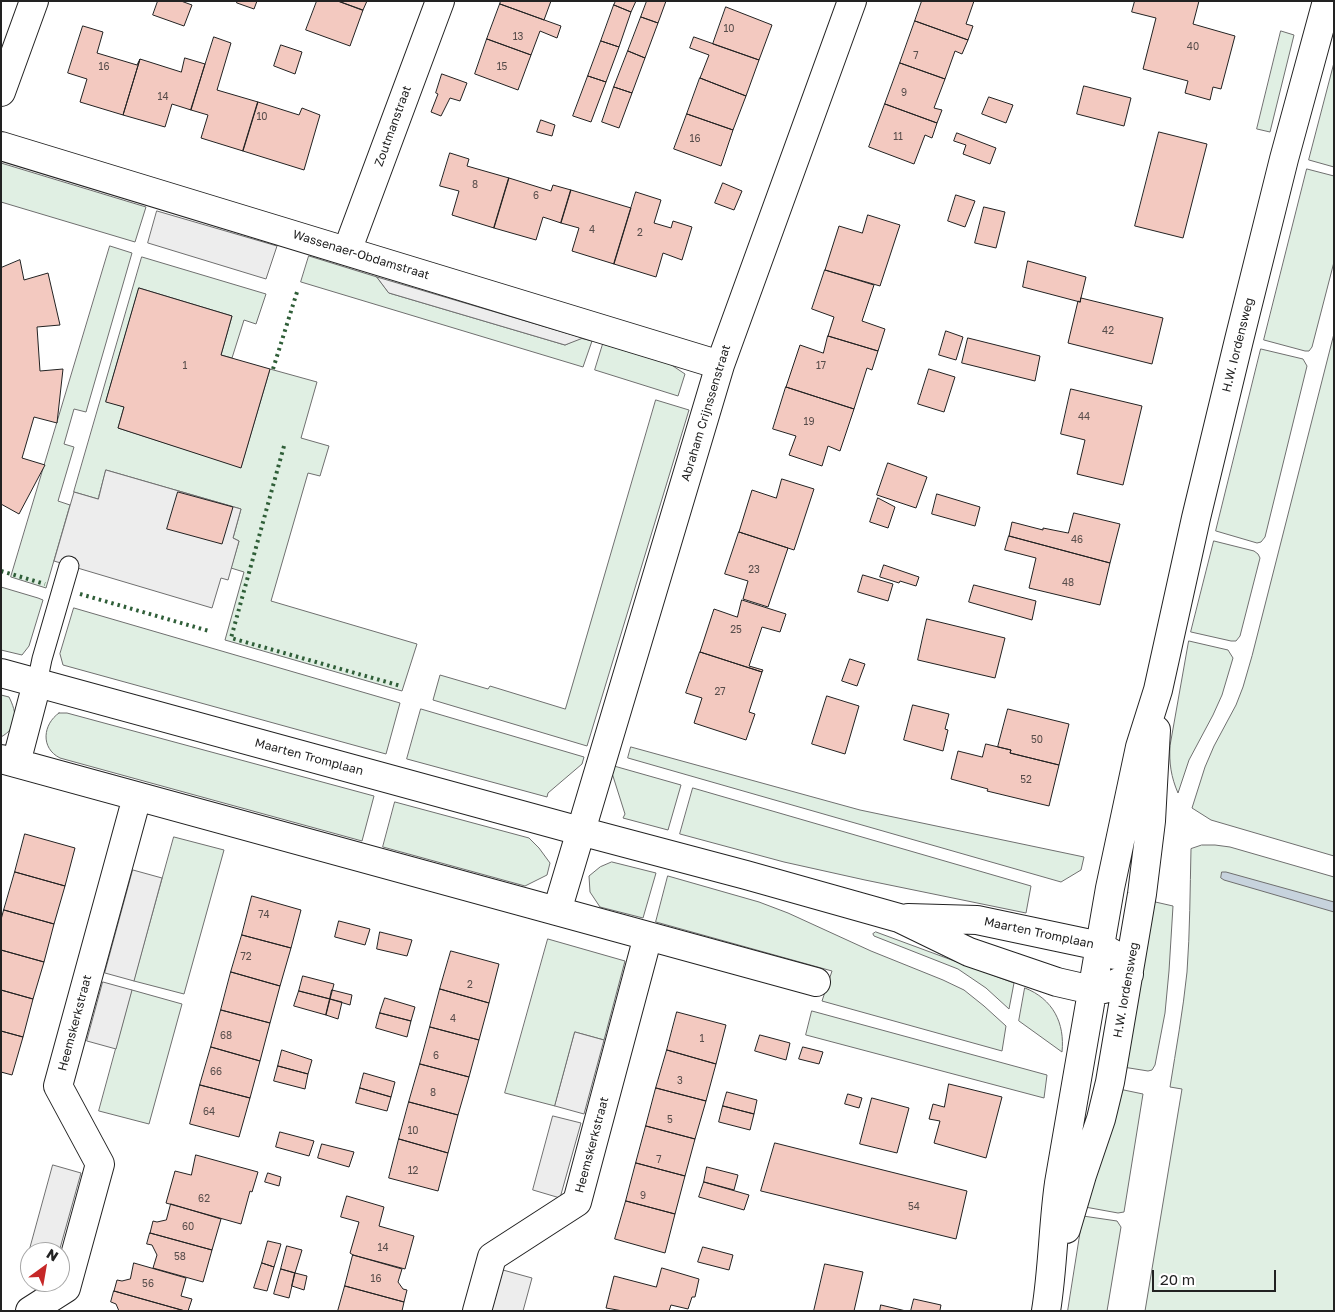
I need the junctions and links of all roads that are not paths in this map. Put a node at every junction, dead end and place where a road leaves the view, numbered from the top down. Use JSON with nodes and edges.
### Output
{"nodes":[{"id":1,"x":34,"y":1,"type":"edge"},
{"id":2,"x":440,"y":1,"type":"edge"},
{"id":3,"x":852,"y":1,"type":"edge"},
{"id":4,"x":1327,"y":1,"type":"edge"},
{"id":5,"x":1,"y":92,"type":"edge"},
{"id":6,"x":1,"y":146,"type":"edge"},
{"id":7,"x":347,"y":251,"type":"junction"},
{"id":8,"x":720,"y":365,"type":"junction"},
{"id":9,"x":69,"y":566,"type":"dead end"},
{"id":10,"x":1,"y":673,"type":"edge"},
{"id":11,"x":37,"y":682,"type":"junction"},
{"id":12,"x":1158,"y":690,"type":"junction"},
{"id":13,"x":9,"y":761,"type":"edge"},
{"id":14,"x":137,"y":797,"type":"junction"},
{"id":15,"x":580,"y":831,"type":"junction"},
{"id":16,"x":557,"y":911,"type":"junction"},
{"id":17,"x":899,"y":918,"type":"junction"},
{"id":18,"x":648,"y":936,"type":"junction"},
{"id":19,"x":1100,"y":946,"type":"junction"},
{"id":20,"x":1129,"y":974,"type":"junction"},
{"id":21,"x":816,"y":982,"type":"dead end"},
{"id":22,"x":1092,"y":990,"type":"junction"},
{"id":23,"x":1051,"y":1281,"type":"junction"},
{"id":24,"x":30,"y":1311,"type":"edge"},
{"id":25,"x":477,"y":1311,"type":"edge"},
{"id":26,"x":1046,"y":1311,"type":"edge"}],
"edges":[{"from":1,"to":5,"type":"street"},
{"from":2,"to":7,"type":"street","name":"Zoutmanstraat"},
{"from":3,"to":8,"type":"street","name":"Abraham Crijnssenstraat"},
{"from":4,"to":12,"type":"street","name":"H.W. Iordensweg"},
{"from":6,"to":7,"type":"street","name":"Wassenaer-Obdamstraat"},
{"from":7,"to":8,"type":"street","name":"Wassenaer-Obdamstraat"},
{"from":8,"to":15,"type":"street","name":"Abraham Crijnssenstraat"},
{"from":9,"to":11,"type":"lane"},
{"from":10,"to":11,"type":"street","name":"Maarten Tromplaan"},
{"from":11,"to":13,"type":"street"},
{"from":11,"to":15,"type":"street","name":"Maarten Tromplaan"},
{"from":12,"to":19,"type":"street","name":"H.W. Iordensweg"},
{"from":12,"to":20,"type":"street","name":"H.W. Iordensweg"},
{"from":13,"to":14,"type":"street"},
{"from":14,"to":16,"type":"street"},
{"from":14,"to":24,"type":"street","name":"Heemskerkstraat"},
{"from":15,"to":16,"type":"street"},
{"from":15,"to":17,"type":"street","name":"Maarten Tromplaan"},
{"from":16,"to":18,"type":"street"},
{"from":17,"to":19,"type":"street","name":"Maarten Tromplaan"},
{"from":17,"to":22,"type":"street","name":"Maarten Tromplaan"},
{"from":18,"to":21,"type":"street"},
{"from":18,"to":25,"type":"street","name":"Heemskerkstraat"},
{"from":19,"to":20,"type":"street","name":"Maarten Tromplaan"},
{"from":19,"to":22,"type":"street","name":"H.W. Iordensweg"},
{"from":20,"to":22,"type":"street","name":"Maarten Tromplaan"},
{"from":20,"to":23,"type":"street","name":"H.W. Iordensweg"},
{"from":22,"to":23,"type":"street","name":"H.W. Iordensweg"},
{"from":23,"to":26,"type":"street","name":"H.W. Iordensweg"}]}
